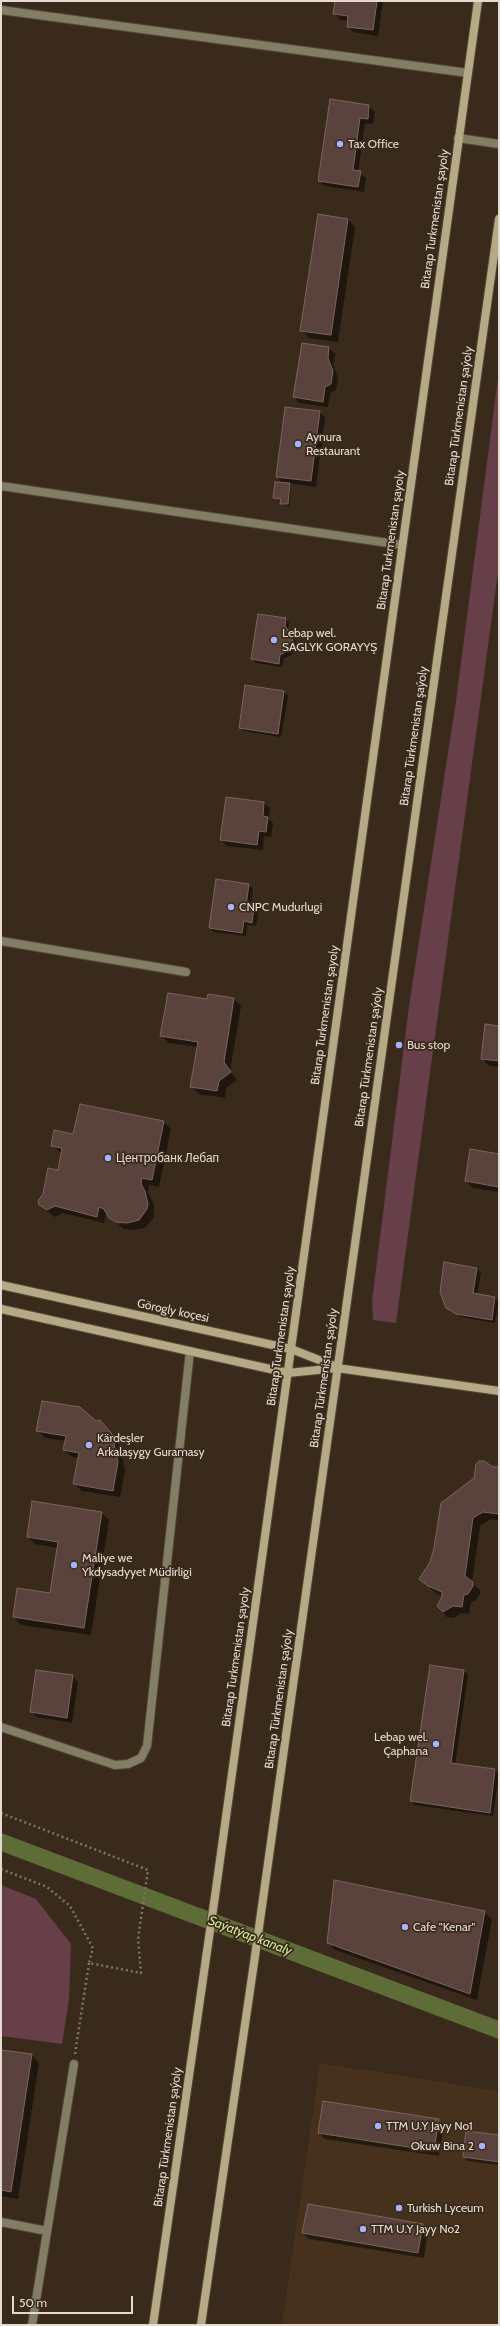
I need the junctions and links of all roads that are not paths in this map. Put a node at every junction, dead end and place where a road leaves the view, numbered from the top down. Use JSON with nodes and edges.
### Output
{"nodes":[{"id":1,"x":478,"y":1,"type":"edge"},
{"id":2,"x":1,"y":10,"type":"edge"},
{"id":3,"x":467,"y":77,"type":"junction"},
{"id":4,"x":458,"y":138,"type":"junction"},
{"id":5,"x":499,"y":144,"type":"edge"},
{"id":6,"x":499,"y":219,"type":"edge"},
{"id":7,"x":1,"y":486,"type":"edge"},
{"id":8,"x":402,"y":545,"type":"junction"},
{"id":9,"x":1,"y":941,"type":"edge"},
{"id":10,"x":186,"y":972,"type":"dead end"},
{"id":11,"x":1,"y":1285,"type":"edge"},
{"id":12,"x":1,"y":1309,"type":"edge"},
{"id":13,"x":291,"y":1349,"type":"junction"},
{"id":14,"x":190,"y":1351,"type":"junction"},
{"id":15,"x":337,"y":1368,"type":"junction"},
{"id":16,"x":288,"y":1373,"type":"junction"},
{"id":17,"x":499,"y":1391,"type":"edge"},
{"id":18,"x":1,"y":1727,"type":"edge"},
{"id":19,"x":207,"y":1953,"type":"joint"},
{"id":20,"x":74,"y":2064,"type":"road end"},
{"id":21,"x":1,"y":2222,"type":"edge"},
{"id":22,"x":47,"y":2231,"type":"junction"},
{"id":23,"x":32,"y":2325,"type":"edge"},
{"id":24,"x":153,"y":2325,"type":"edge"},
{"id":25,"x":201,"y":2325,"type":"edge"}],
"edges":[{"from":1,"to":3,"type":"main road"},
{"from":2,"to":3,"type":"street"},
{"from":3,"to":4,"type":"main road","name":"Bitarap Turkmenistan şayoly"},
{"from":4,"to":5,"type":"street"},
{"from":4,"to":8,"type":"main road","name":"Bitarap Turkmenistan şayoly"},
{"from":6,"to":15,"type":"main road","name":"Bitarap Türkmenistan şaýoly"},
{"from":7,"to":8,"type":"street"},
{"from":8,"to":13,"type":"main road","name":"Bitarap Turkmenistan şayoly"},
{"from":9,"to":10,"type":"street"},
{"from":11,"to":13,"type":"main road","name":"Görogly koçesi"},
{"from":12,"to":14,"type":"main road","name":"Görogly koçesi"},
{"from":13,"to":15,"type":"main road","name":"Görogly koçesi"},
{"from":13,"to":16,"type":"main road","name":"Bitarap Turkmenistan şayoly"},
{"from":14,"to":16,"type":"main road","name":"Görogly koçesi"},
{"from":14,"to":18,"type":"street"},
{"from":15,"to":16,"type":"main road","name":"Görogly koçesi"},
{"from":15,"to":17,"type":"main road","name":"Görogly koçesi"},
{"from":15,"to":25,"type":"main road","name":"Bitarap Türkmenistan şaýoly"},
{"from":16,"to":19,"type":"main road","name":"Bitarap Turkmenistan şayoly"},
{"from":19,"to":24,"type":"main road","name":"Bitarap Türkmenistan şaýoly"},
{"from":20,"to":22,"type":"street"},
{"from":21,"to":22,"type":"street"},
{"from":22,"to":23,"type":"street"}]}
